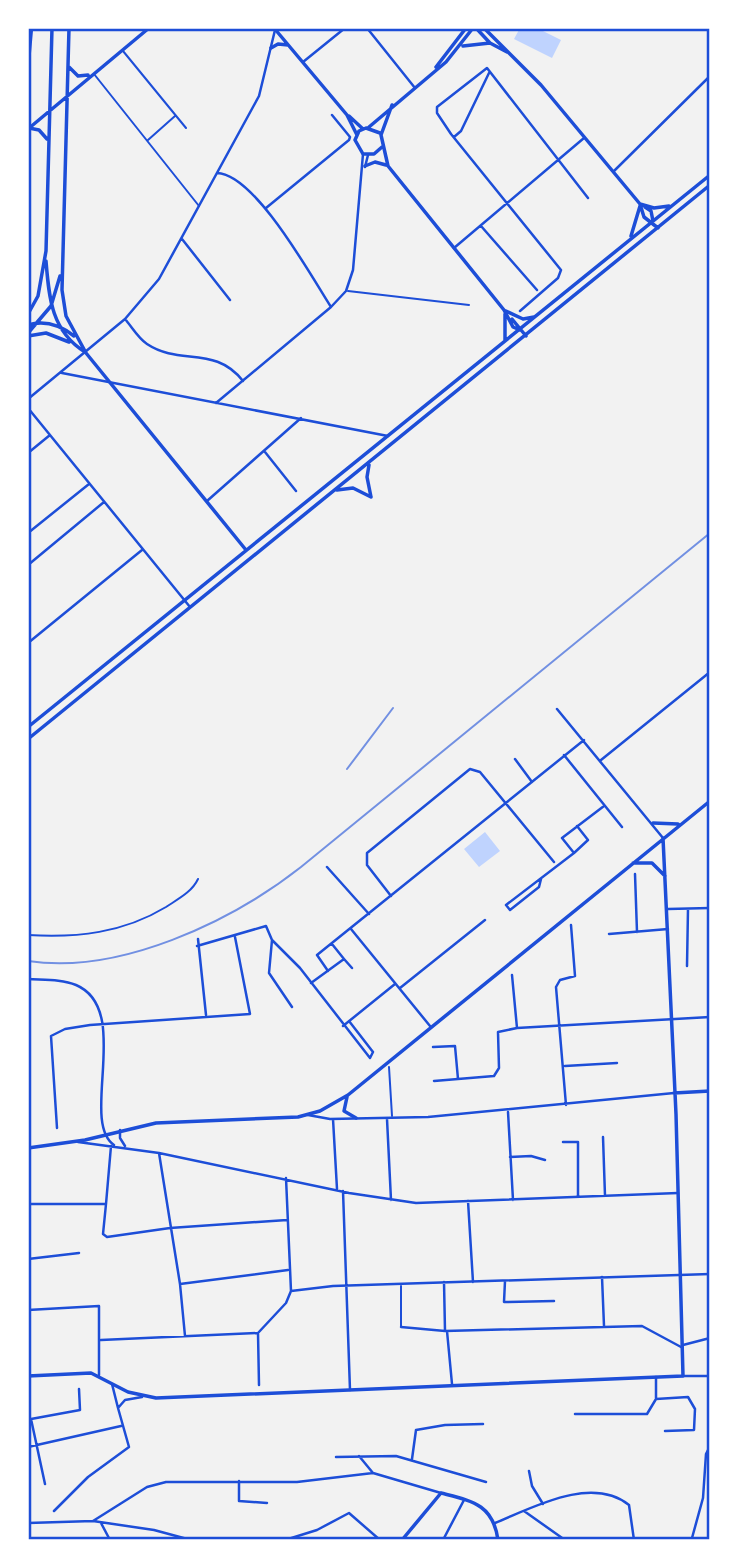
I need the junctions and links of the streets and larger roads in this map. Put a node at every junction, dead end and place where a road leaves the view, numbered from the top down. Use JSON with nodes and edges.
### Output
{"nodes":[{"id":1,"x":32,"y":28,"type":"edge"},
{"id":2,"x":52,"y":28,"type":"edge"},
{"id":3,"x":69,"y":28,"type":"edge"},
{"id":4,"x":149,"y":28,"type":"edge"},
{"id":5,"x":345,"y":28,"type":"edge"},
{"id":6,"x":367,"y":28,"type":"edge"},
{"id":7,"x":466,"y":28,"type":"edge"},
{"id":8,"x":475,"y":28,"type":"edge"},
{"id":9,"x":484,"y":28,"type":"edge"},
{"id":10,"x":275,"y":29,"type":"edge"},
{"id":11,"x":490,"y":43,"type":"junction"},
{"id":12,"x":288,"y":45,"type":"junction"},
{"id":13,"x":461,"y":47,"type":"junction"},
{"id":14,"x":271,"y":48,"type":"junction"},
{"id":15,"x":122,"y":50,"type":"junction"},
{"id":16,"x":512,"y":55,"type":"junction"},
{"id":17,"x":303,"y":62,"type":"junction"},
{"id":18,"x":68,"y":63,"type":"junction"},
{"id":19,"x":435,"y":69,"type":"junction"},
{"id":20,"x":488,"y":70,"type":"junction"},
{"id":21,"x":28,"y":73,"type":"edge"},
{"id":22,"x":93,"y":73,"type":"junction"},
{"id":23,"x":710,"y":76,"type":"edge"},
{"id":24,"x":415,"y":88,"type":"junction"},
{"id":25,"x":66,"y":95,"type":"junction"},
{"id":26,"x":392,"y":105,"type":"junction"},
{"id":27,"x":50,"y":111,"type":"junction"},
{"id":28,"x":176,"y":115,"type":"junction"},
{"id":29,"x":332,"y":115,"type":"dead end"},
{"id":30,"x":347,"y":115,"type":"junction"},
{"id":31,"x":369,"y":127,"type":"junction"},
{"id":32,"x":28,"y":128,"type":"edge"},
{"id":33,"x":186,"y":128,"type":"dead end"},
{"id":34,"x":363,"y":129,"type":"junction"},
{"id":35,"x":357,"y":135,"type":"junction"},
{"id":36,"x":381,"y":135,"type":"junction"},
{"id":37,"x":454,"y":137,"type":"junction"},
{"id":38,"x":584,"y":138,"type":"junction"},
{"id":39,"x":48,"y":141,"type":"junction"},
{"id":40,"x":147,"y":141,"type":"junction"},
{"id":41,"x":382,"y":147,"type":"junction"},
{"id":42,"x":368,"y":154,"type":"junction"},
{"id":43,"x":386,"y":160,"type":"junction"},
{"id":44,"x":559,"y":161,"type":"junction"},
{"id":45,"x":388,"y":166,"type":"junction"},
{"id":46,"x":365,"y":168,"type":"junction"},
{"id":47,"x":614,"y":171,"type":"junction"},
{"id":48,"x":217,"y":173,"type":"junction"},
{"id":49,"x":710,"y":175,"type":"edge"},
{"id":50,"x":710,"y":185,"type":"edge"},
{"id":51,"x":588,"y":198,"type":"dead end"},
{"id":52,"x":508,"y":204,"type":"junction"},
{"id":53,"x":640,"y":204,"type":"junction"},
{"id":54,"x":199,"y":206,"type":"junction"},
{"id":55,"x":671,"y":206,"type":"junction"},
{"id":56,"x":266,"y":208,"type":"junction"},
{"id":57,"x":653,"y":222,"type":"junction"},
{"id":58,"x":481,"y":226,"type":"junction"},
{"id":59,"x":658,"y":228,"type":"junction"},
{"id":60,"x":181,"y":238,"type":"junction"},
{"id":61,"x":630,"y":239,"type":"junction"},
{"id":62,"x":454,"y":248,"type":"junction"},
{"id":63,"x":46,"y":251,"type":"junction"},
{"id":64,"x":61,"y":271,"type":"junction"},
{"id":65,"x":537,"y":290,"type":"dead end"},
{"id":66,"x":346,"y":291,"type":"junction"},
{"id":67,"x":230,"y":300,"type":"dead end"},
{"id":68,"x":468,"y":305,"type":"dead end"},
{"id":69,"x":51,"y":306,"type":"junction"},
{"id":70,"x":331,"y":307,"type":"junction"},
{"id":71,"x":504,"y":310,"type":"junction"},
{"id":72,"x":520,"y":311,"type":"dead end"},
{"id":73,"x":30,"y":312,"type":"edge"},
{"id":74,"x":537,"y":316,"type":"junction"},
{"id":75,"x":125,"y":319,"type":"junction"},
{"id":76,"x":38,"y":323,"type":"junction"},
{"id":77,"x":28,"y":325,"type":"edge"},
{"id":78,"x":59,"y":326,"type":"junction"},
{"id":79,"x":520,"y":330,"type":"junction"},
{"id":80,"x":28,"y":335,"type":"edge"},
{"id":81,"x":526,"y":336,"type":"junction"},
{"id":82,"x":76,"y":337,"type":"junction"},
{"id":83,"x":505,"y":342,"type":"junction"},
{"id":84,"x":73,"y":344,"type":"junction"},
{"id":85,"x":86,"y":353,"type":"junction"},
{"id":86,"x":61,"y":373,"type":"junction"},
{"id":87,"x":243,"y":381,"type":"junction"},
{"id":88,"x":110,"y":383,"type":"junction"},
{"id":89,"x":28,"y":399,"type":"edge"},
{"id":90,"x":216,"y":403,"type":"junction"},
{"id":91,"x":28,"y":408,"type":"edge"},
{"id":92,"x":301,"y":418,"type":"junction"},
{"id":93,"x":50,"y":435,"type":"junction"},
{"id":94,"x":385,"y":435,"type":"junction"},
{"id":95,"x":265,"y":452,"type":"junction"},
{"id":96,"x":28,"y":453,"type":"edge"},
{"id":97,"x":370,"y":462,"type":"junction"},
{"id":98,"x":89,"y":484,"type":"junction"},
{"id":99,"x":296,"y":491,"type":"dead end"},
{"id":100,"x":333,"y":491,"type":"junction"},
{"id":101,"x":207,"y":501,"type":"junction"},
{"id":102,"x":104,"y":502,"type":"junction"},
{"id":103,"x":28,"y":533,"type":"edge"},
{"id":104,"x":142,"y":550,"type":"junction"},
{"id":105,"x":246,"y":550,"type":"junction"},
{"id":106,"x":28,"y":565,"type":"edge"},
{"id":107,"x":183,"y":601,"type":"junction"},
{"id":108,"x":190,"y":607,"type":"junction"},
{"id":109,"x":28,"y":643,"type":"edge"},
{"id":110,"x":710,"y":672,"type":"edge"},
{"id":111,"x":557,"y":709,"type":"dead end"},
{"id":112,"x":28,"y":727,"type":"edge"},
{"id":113,"x":28,"y":739,"type":"edge"},
{"id":114,"x":584,"y":740,"type":"junction"},
{"id":115,"x":564,"y":755,"type":"junction"},
{"id":116,"x":515,"y":760,"type":"dead end"},
{"id":117,"x":601,"y":760,"type":"junction"},
{"id":118,"x":532,"y":782,"type":"junction"},
{"id":119,"x":710,"y":800,"type":"edge"},
{"id":120,"x":506,"y":803,"type":"junction"},
{"id":121,"x":604,"y":806,"type":"junction"},
{"id":122,"x":653,"y":823,"type":"junction"},
{"id":123,"x":680,"y":824,"type":"junction"},
{"id":124,"x":577,"y":826,"type":"junction"},
{"id":125,"x":622,"y":827,"type":"dead end"},
{"id":126,"x":663,"y":838,"type":"junction"},
{"id":127,"x":574,"y":853,"type":"junction"},
{"id":128,"x":554,"y":862,"type":"dead end"},
{"id":129,"x":631,"y":863,"type":"junction"},
{"id":130,"x":327,"y":867,"type":"dead end"},
{"id":131,"x":635,"y":874,"type":"dead end"},
{"id":132,"x":198,"y":878,"type":"dead end"},
{"id":133,"x":666,"y":878,"type":"junction"},
{"id":134,"x":541,"y":879,"type":"junction"},
{"id":135,"x":391,"y":897,"type":"junction"},
{"id":136,"x":710,"y":908,"type":"edge"},
{"id":137,"x":668,"y":909,"type":"junction"},
{"id":138,"x":688,"y":909,"type":"junction"},
{"id":139,"x":369,"y":914,"type":"junction"},
{"id":140,"x":485,"y":920,"type":"dead end"},
{"id":141,"x":571,"y":925,"type":"dead end"},
{"id":142,"x":351,"y":929,"type":"junction"},
{"id":143,"x":668,"y":929,"type":"junction"},
{"id":144,"x":637,"y":932,"type":"junction"},
{"id":145,"x":609,"y":934,"type":"dead end"},
{"id":146,"x":28,"y":935,"type":"edge"},
{"id":147,"x":235,"y":937,"type":"junction"},
{"id":148,"x":198,"y":939,"type":"dead end"},
{"id":149,"x":272,"y":940,"type":"junction"},
{"id":150,"x":332,"y":944,"type":"junction"},
{"id":151,"x":197,"y":946,"type":"junction"},
{"id":152,"x":344,"y":959,"type":"junction"},
{"id":153,"x":687,"y":966,"type":"dead end"},
{"id":154,"x":352,"y":968,"type":"dead end"},
{"id":155,"x":328,"y":971,"type":"junction"},
{"id":156,"x":512,"y":975,"type":"dead end"},
{"id":157,"x":28,"y":979,"type":"edge"},
{"id":158,"x":310,"y":983,"type":"junction"},
{"id":159,"x":395,"y":984,"type":"junction"},
{"id":160,"x":399,"y":989,"type":"junction"},
{"id":161,"x":292,"y":1007,"type":"dead end"},
{"id":162,"x":206,"y":1015,"type":"junction"},
{"id":163,"x":710,"y":1017,"type":"edge"},
{"id":164,"x":672,"y":1020,"type":"junction"},
{"id":165,"x":349,"y":1021,"type":"junction"},
{"id":166,"x":103,"y":1024,"type":"junction"},
{"id":167,"x":343,"y":1026,"type":"junction"},
{"id":168,"x":430,"y":1026,"type":"junction"},
{"id":169,"x":561,"y":1026,"type":"junction"},
{"id":170,"x":517,"y":1028,"type":"junction"},
{"id":171,"x":433,"y":1047,"type":"dead end"},
{"id":172,"x":617,"y":1063,"type":"dead end"},
{"id":173,"x":565,"y":1066,"type":"junction"},
{"id":174,"x":389,"y":1068,"type":"dead end"},
{"id":175,"x":458,"y":1079,"type":"junction"},
{"id":176,"x":434,"y":1081,"type":"dead end"},
{"id":177,"x":710,"y":1091,"type":"edge"},
{"id":178,"x":674,"y":1093,"type":"junction"},
{"id":179,"x":348,"y":1095,"type":"junction"},
{"id":180,"x":566,"y":1105,"type":"junction"},
{"id":181,"x":508,"y":1111,"type":"junction"},
{"id":182,"x":308,"y":1115,"type":"junction"},
{"id":183,"x":387,"y":1117,"type":"junction"},
{"id":184,"x":392,"y":1117,"type":"junction"},
{"id":185,"x":333,"y":1118,"type":"junction"},
{"id":186,"x":356,"y":1118,"type":"junction"},
{"id":187,"x":57,"y":1129,"type":"dead end"},
{"id":188,"x":120,"y":1130,"type":"junction"},
{"id":189,"x":105,"y":1134,"type":"junction"},
{"id":190,"x":603,"y":1137,"type":"dead end"},
{"id":191,"x":74,"y":1142,"type":"junction"},
{"id":192,"x":563,"y":1142,"type":"dead end"},
{"id":193,"x":111,"y":1146,"type":"junction"},
{"id":194,"x":117,"y":1146,"type":"junction"},
{"id":195,"x":125,"y":1147,"type":"junction"},
{"id":196,"x":28,"y":1148,"type":"edge"},
{"id":197,"x":159,"y":1153,"type":"junction"},
{"id":198,"x":510,"y":1157,"type":"junction"},
{"id":199,"x":545,"y":1160,"type":"dead end"},
{"id":200,"x":286,"y":1178,"type":"junction"},
{"id":201,"x":337,"y":1190,"type":"junction"},
{"id":202,"x":343,"y":1191,"type":"junction"},
{"id":203,"x":678,"y":1193,"type":"junction"},
{"id":204,"x":605,"y":1196,"type":"junction"},
{"id":205,"x":578,"y":1197,"type":"junction"},
{"id":206,"x":391,"y":1199,"type":"junction"},
{"id":207,"x":513,"y":1200,"type":"junction"},
{"id":208,"x":468,"y":1201,"type":"junction"},
{"id":209,"x":28,"y":1204,"type":"edge"},
{"id":210,"x":106,"y":1204,"type":"junction"},
{"id":211,"x":287,"y":1220,"type":"junction"},
{"id":212,"x":170,"y":1227,"type":"junction"},
{"id":213,"x":79,"y":1254,"type":"dead end"},
{"id":214,"x":28,"y":1259,"type":"edge"},
{"id":215,"x":288,"y":1270,"type":"junction"},
{"id":216,"x":680,"y":1274,"type":"junction"},
{"id":217,"x":710,"y":1274,"type":"edge"},
{"id":218,"x":602,"y":1277,"type":"junction"},
{"id":219,"x":505,"y":1281,"type":"junction"},
{"id":220,"x":444,"y":1282,"type":"junction"},
{"id":221,"x":473,"y":1282,"type":"junction"},
{"id":222,"x":180,"y":1284,"type":"junction"},
{"id":223,"x":401,"y":1284,"type":"junction"},
{"id":224,"x":347,"y":1286,"type":"junction"},
{"id":225,"x":290,"y":1291,"type":"junction"},
{"id":226,"x":554,"y":1301,"type":"dead end"},
{"id":227,"x":28,"y":1310,"type":"edge"},
{"id":228,"x":401,"y":1326,"type":"joint"},
{"id":229,"x":604,"y":1326,"type":"junction"},
{"id":230,"x":446,"y":1331,"type":"junction"},
{"id":231,"x":258,"y":1334,"type":"junction"},
{"id":232,"x":185,"y":1336,"type":"junction"},
{"id":233,"x":710,"y":1338,"type":"edge"},
{"id":234,"x":101,"y":1340,"type":"junction"},
{"id":235,"x":683,"y":1346,"type":"junction"},
{"id":236,"x":99,"y":1375,"type":"junction"},
{"id":237,"x":28,"y":1376,"type":"edge"},
{"id":238,"x":683,"y":1376,"type":"junction"},
{"id":239,"x":710,"y":1376,"type":"edge"},
{"id":240,"x":656,"y":1377,"type":"junction"},
{"id":241,"x":112,"y":1384,"type":"junction"},
{"id":242,"x":452,"y":1384,"type":"dead end"},
{"id":243,"x":259,"y":1385,"type":"dead end"},
{"id":244,"x":79,"y":1388,"type":"dead end"},
{"id":245,"x":350,"y":1390,"type":"junction"},
{"id":246,"x":142,"y":1397,"type":"junction"},
{"id":247,"x":656,"y":1399,"type":"junction"},
{"id":248,"x":118,"y":1408,"type":"junction"},
{"id":249,"x":575,"y":1414,"type":"dead end"},
{"id":250,"x":483,"y":1424,"type":"dead end"},
{"id":251,"x":121,"y":1426,"type":"junction"},
{"id":252,"x":665,"y":1431,"type":"dead end"},
{"id":253,"x":710,"y":1446,"type":"edge"},
{"id":254,"x":28,"y":1447,"type":"edge"},
{"id":255,"x":36,"y":1447,"type":"junction"},
{"id":256,"x":359,"y":1455,"type":"junction"},
{"id":257,"x":335,"y":1457,"type":"dead end"},
{"id":258,"x":412,"y":1459,"type":"junction"},
{"id":259,"x":529,"y":1471,"type":"dead end"},
{"id":260,"x":373,"y":1473,"type":"junction"},
{"id":261,"x":239,"y":1481,"type":"junction"},
{"id":262,"x":486,"y":1482,"type":"dead end"},
{"id":263,"x":46,"y":1484,"type":"dead end"},
{"id":264,"x":441,"y":1493,"type":"junction"},
{"id":265,"x":465,"y":1499,"type":"junction"},
{"id":266,"x":267,"y":1503,"type":"dead end"},
{"id":267,"x":543,"y":1504,"type":"junction"},
{"id":268,"x":54,"y":1511,"type":"dead end"},
{"id":269,"x":524,"y":1511,"type":"junction"},
{"id":270,"x":93,"y":1521,"type":"junction"},
{"id":271,"x":101,"y":1523,"type":"junction"},
{"id":272,"x":495,"y":1523,"type":"junction"},
{"id":273,"x":28,"y":1524,"type":"edge"},
{"id":274,"x":167,"y":1534,"type":"junction"},
{"id":275,"x":692,"y":1538,"type":"edge"},
{"id":276,"x":110,"y":1540,"type":"edge"},
{"id":277,"x":167,"y":1540,"type":"edge"},
{"id":278,"x":191,"y":1540,"type":"edge"},
{"id":279,"x":285,"y":1540,"type":"edge"},
{"id":280,"x":380,"y":1540,"type":"edge"},
{"id":281,"x":402,"y":1540,"type":"edge"},
{"id":282,"x":443,"y":1540,"type":"edge"},
{"id":283,"x":496,"y":1540,"type":"edge"},
{"id":284,"x":565,"y":1540,"type":"edge"},
{"id":285,"x":634,"y":1540,"type":"edge"}],
"edges":[{"from":1,"to":21,"type":"street"},
{"from":2,"to":27,"type":"street"},
{"from":3,"to":18,"type":"street"},
{"from":4,"to":15,"type":"street"},
{"from":5,"to":17,"type":"street"},
{"from":6,"to":24,"type":"street"},
{"from":7,"to":19,"type":"street"},
{"from":8,"to":11,"type":"street"},
{"from":8,"to":13,"type":"street"},
{"from":9,"to":16,"type":"street"},
{"from":10,"to":12,"type":"street"},
{"from":10,"to":14,"type":"street"},
{"from":11,"to":13,"type":"street"},
{"from":11,"to":16,"type":"street"},
{"from":12,"to":14,"type":"street"},
{"from":12,"to":17,"type":"street"},
{"from":13,"to":19,"type":"street"},
{"from":14,"to":48,"type":"street"},
{"from":15,"to":22,"type":"street"},
{"from":15,"to":28,"type":"street"},
{"from":16,"to":38,"type":"street"},
{"from":17,"to":30,"type":"street"},
{"from":18,"to":22,"type":"street"},
{"from":18,"to":25,"type":"street"},
{"from":19,"to":24,"type":"street"},
{"from":20,"to":37,"type":"street"},
{"from":20,"to":37,"type":"street"},
{"from":20,"to":44,"type":"street"},
{"from":22,"to":25,"type":"street"},
{"from":22,"to":40,"type":"street"},
{"from":23,"to":47,"type":"street"},
{"from":24,"to":26,"type":"street"},
{"from":25,"to":27,"type":"street"},
{"from":25,"to":64,"type":"street"},
{"from":26,"to":31,"type":"street"},
{"from":26,"to":36,"type":"street"},
{"from":27,"to":32,"type":"street"},
{"from":27,"to":39,"type":"street"},
{"from":28,"to":33,"type":"street"},
{"from":28,"to":40,"type":"street"},
{"from":29,"to":56,"type":"street"},
{"from":30,"to":34,"type":"street"},
{"from":30,"to":35,"type":"street"},
{"from":31,"to":34,"type":"street"},
{"from":31,"to":36,"type":"street"},
{"from":32,"to":39,"type":"street"},
{"from":34,"to":35,"type":"street"},
{"from":35,"to":42,"type":"street"},
{"from":36,"to":41,"type":"street"},
{"from":37,"to":52,"type":"street"},
{"from":38,"to":44,"type":"street"},
{"from":38,"to":47,"type":"street"},
{"from":39,"to":63,"type":"street"},
{"from":40,"to":54,"type":"street"},
{"from":41,"to":42,"type":"street"},
{"from":41,"to":43,"type":"street"},
{"from":42,"to":43,"type":"street"},
{"from":42,"to":46,"type":"street"},
{"from":43,"to":45,"type":"street"},
{"from":44,"to":51,"type":"street"},
{"from":44,"to":52,"type":"street"},
{"from":45,"to":46,"type":"street"},
{"from":45,"to":62,"type":"street"},
{"from":46,"to":66,"type":"street"},
{"from":47,"to":53,"type":"street"},
{"from":48,"to":54,"type":"street"},
{"from":48,"to":56,"type":"street"},
{"from":49,"to":55,"type":"street"},
{"from":50,"to":59,"type":"street"},
{"from":52,"to":58,"type":"street"},
{"from":52,"to":72,"type":"street"},
{"from":53,"to":55,"type":"street"},
{"from":53,"to":57,"type":"street"},
{"from":53,"to":57,"type":"street"},
{"from":53,"to":61,"type":"street"},
{"from":54,"to":60,"type":"street"},
{"from":55,"to":57,"type":"street"},
{"from":56,"to":70,"type":"street"},
{"from":57,"to":59,"type":"street"},
{"from":57,"to":61,"type":"street"},
{"from":58,"to":62,"type":"street"},
{"from":58,"to":65,"type":"street"},
{"from":59,"to":81,"type":"street"},
{"from":60,"to":67,"type":"street"},
{"from":60,"to":75,"type":"street"},
{"from":61,"to":74,"type":"street"},
{"from":62,"to":71,"type":"street"},
{"from":63,"to":69,"type":"street"},
{"from":63,"to":73,"type":"street"},
{"from":64,"to":69,"type":"street"},
{"from":64,"to":82,"type":"street"},
{"from":66,"to":68,"type":"street"},
{"from":66,"to":70,"type":"street"},
{"from":69,"to":76,"type":"street"},
{"from":69,"to":78,"type":"street"},
{"from":70,"to":87,"type":"street"},
{"from":71,"to":74,"type":"street"},
{"from":71,"to":79,"type":"street"},
{"from":71,"to":83,"type":"street"},
{"from":74,"to":79,"type":"street"},
{"from":75,"to":85,"type":"street"},
{"from":75,"to":87,"type":"street"},
{"from":76,"to":77,"type":"street"},
{"from":76,"to":78,"type":"street"},
{"from":76,"to":80,"type":"street"},
{"from":78,"to":82,"type":"street"},
{"from":78,"to":84,"type":"street"},
{"from":79,"to":81,"type":"street"},
{"from":79,"to":83,"type":"street"},
{"from":80,"to":84,"type":"street"},
{"from":81,"to":97,"type":"street"},
{"from":82,"to":85,"type":"street"},
{"from":83,"to":94,"type":"street"},
{"from":84,"to":85,"type":"street"},
{"from":85,"to":86,"type":"street"},
{"from":85,"to":88,"type":"street"},
{"from":86,"to":88,"type":"street"},
{"from":86,"to":89,"type":"street"},
{"from":87,"to":90,"type":"street"},
{"from":88,"to":90,"type":"street"},
{"from":88,"to":101,"type":"street"},
{"from":90,"to":92,"type":"street"},
{"from":91,"to":93,"type":"street"},
{"from":92,"to":94,"type":"street"},
{"from":92,"to":95,"type":"street"},
{"from":93,"to":96,"type":"street"},
{"from":93,"to":98,"type":"street"},
{"from":94,"to":105,"type":"street"},
{"from":95,"to":99,"type":"street"},
{"from":95,"to":101,"type":"street"},
{"from":97,"to":100,"type":"street"},
{"from":97,"to":100,"type":"street"},
{"from":98,"to":102,"type":"street"},
{"from":98,"to":103,"type":"street"},
{"from":100,"to":108,"type":"street"},
{"from":101,"to":105,"type":"street"},
{"from":102,"to":104,"type":"street"},
{"from":102,"to":106,"type":"street"},
{"from":104,"to":107,"type":"street"},
{"from":104,"to":109,"type":"street"},
{"from":105,"to":107,"type":"street"},
{"from":107,"to":108,"type":"street"},
{"from":107,"to":112,"type":"street"},
{"from":108,"to":113,"type":"street"},
{"from":110,"to":117,"type":"street"},
{"from":111,"to":114,"type":"street"},
{"from":114,"to":115,"type":"street"},
{"from":114,"to":117,"type":"street"},
{"from":115,"to":118,"type":"street"},
{"from":115,"to":121,"type":"street"},
{"from":116,"to":118,"type":"street"},
{"from":117,"to":122,"type":"street"},
{"from":118,"to":120,"type":"street"},
{"from":119,"to":123,"type":"street"},
{"from":120,"to":128,"type":"street"},
{"from":120,"to":135,"type":"street"},
{"from":120,"to":135,"type":"street"},
{"from":121,"to":124,"type":"street"},
{"from":121,"to":125,"type":"street"},
{"from":122,"to":123,"type":"street"},
{"from":122,"to":126,"type":"street"},
{"from":123,"to":126,"type":"street"},
{"from":124,"to":127,"type":"street"},
{"from":124,"to":127,"type":"street"},
{"from":126,"to":129,"type":"street"},
{"from":126,"to":133,"type":"street"},
{"from":127,"to":134,"type":"street"},
{"from":129,"to":133,"type":"street"},
{"from":129,"to":168,"type":"street"},
{"from":130,"to":139,"type":"street"},
{"from":131,"to":144,"type":"street"},
{"from":132,"to":146,"type":"street"},
{"from":133,"to":137,"type":"street"},
{"from":134,"to":134,"type":"street"},
{"from":135,"to":139,"type":"street"},
{"from":136,"to":138,"type":"street"},
{"from":137,"to":138,"type":"street"},
{"from":137,"to":143,"type":"street"},
{"from":138,"to":153,"type":"street"},
{"from":139,"to":142,"type":"street"},
{"from":140,"to":160,"type":"street"},
{"from":141,"to":169,"type":"street"},
{"from":142,"to":150,"type":"street"},
{"from":142,"to":159,"type":"street"},
{"from":143,"to":144,"type":"street"},
{"from":143,"to":164,"type":"street"},
{"from":144,"to":145,"type":"street"},
{"from":147,"to":149,"type":"street"},
{"from":147,"to":151,"type":"street"},
{"from":147,"to":162,"type":"street"},
{"from":148,"to":151,"type":"street"},
{"from":149,"to":158,"type":"street"},
{"from":149,"to":161,"type":"street"},
{"from":150,"to":152,"type":"street"},
{"from":150,"to":155,"type":"street"},
{"from":151,"to":162,"type":"street"},
{"from":152,"to":154,"type":"street"},
{"from":152,"to":155,"type":"street"},
{"from":155,"to":158,"type":"street"},
{"from":156,"to":170,"type":"street"},
{"from":157,"to":166,"type":"street"},
{"from":158,"to":167,"type":"street"},
{"from":159,"to":160,"type":"street"},
{"from":159,"to":165,"type":"street"},
{"from":160,"to":168,"type":"street"},
{"from":162,"to":166,"type":"street"},
{"from":163,"to":164,"type":"street"},
{"from":164,"to":169,"type":"street"},
{"from":164,"to":178,"type":"street"},
{"from":165,"to":167,"type":"street"},
{"from":165,"to":167,"type":"street"},
{"from":166,"to":187,"type":"street"},
{"from":166,"to":189,"type":"street"},
{"from":168,"to":179,"type":"street"},
{"from":169,"to":170,"type":"street"},
{"from":169,"to":173,"type":"street"},
{"from":170,"to":175,"type":"street"},
{"from":171,"to":175,"type":"street"},
{"from":172,"to":173,"type":"street"},
{"from":173,"to":180,"type":"street"},
{"from":174,"to":184,"type":"street"},
{"from":175,"to":176,"type":"street"},
{"from":177,"to":178,"type":"street"},
{"from":178,"to":180,"type":"street"},
{"from":178,"to":203,"type":"street"},
{"from":179,"to":182,"type":"street"},
{"from":179,"to":186,"type":"street"},
{"from":180,"to":181,"type":"street"},
{"from":181,"to":184,"type":"street"},
{"from":181,"to":198,"type":"street"},
{"from":182,"to":185,"type":"street"},
{"from":182,"to":188,"type":"street"},
{"from":183,"to":184,"type":"street"},
{"from":183,"to":186,"type":"street"},
{"from":183,"to":206,"type":"street"},
{"from":185,"to":186,"type":"street"},
{"from":185,"to":201,"type":"street"},
{"from":188,"to":189,"type":"street"},
{"from":188,"to":195,"type":"street"},
{"from":189,"to":191,"type":"street"},
{"from":189,"to":194,"type":"street"},
{"from":190,"to":204,"type":"street"},
{"from":191,"to":193,"type":"street"},
{"from":191,"to":196,"type":"street"},
{"from":192,"to":205,"type":"street"},
{"from":193,"to":194,"type":"street"},
{"from":193,"to":210,"type":"street"},
{"from":194,"to":195,"type":"street"},
{"from":195,"to":197,"type":"street"},
{"from":197,"to":200,"type":"street"},
{"from":197,"to":212,"type":"street"},
{"from":198,"to":199,"type":"street"},
{"from":198,"to":207,"type":"street"},
{"from":200,"to":201,"type":"street"},
{"from":200,"to":211,"type":"street"},
{"from":201,"to":202,"type":"street"},
{"from":202,"to":206,"type":"street"},
{"from":202,"to":224,"type":"street"},
{"from":203,"to":204,"type":"street"},
{"from":203,"to":216,"type":"street"},
{"from":204,"to":205,"type":"street"},
{"from":205,"to":207,"type":"street"},
{"from":206,"to":208,"type":"street"},
{"from":207,"to":208,"type":"street"},
{"from":208,"to":221,"type":"street"},
{"from":209,"to":210,"type":"street"},
{"from":210,"to":212,"type":"street"},
{"from":211,"to":212,"type":"street"},
{"from":211,"to":215,"type":"street"},
{"from":212,"to":222,"type":"street"},
{"from":213,"to":214,"type":"street"},
{"from":215,"to":222,"type":"street"},
{"from":215,"to":225,"type":"street"},
{"from":216,"to":217,"type":"street"},
{"from":216,"to":218,"type":"street"},
{"from":216,"to":235,"type":"street"},
{"from":218,"to":219,"type":"street"},
{"from":218,"to":229,"type":"street"},
{"from":219,"to":221,"type":"street"},
{"from":219,"to":226,"type":"street"},
{"from":220,"to":221,"type":"street"},
{"from":220,"to":223,"type":"street"},
{"from":220,"to":230,"type":"street"},
{"from":222,"to":232,"type":"street"},
{"from":223,"to":224,"type":"street"},
{"from":223,"to":228,"type":"street"},
{"from":224,"to":225,"type":"street"},
{"from":224,"to":245,"type":"street"},
{"from":225,"to":231,"type":"street"},
{"from":227,"to":234,"type":"street"},
{"from":228,"to":230,"type":"street"},
{"from":229,"to":230,"type":"street"},
{"from":229,"to":235,"type":"street"},
{"from":230,"to":242,"type":"street"},
{"from":231,"to":232,"type":"street"},
{"from":231,"to":243,"type":"street"},
{"from":232,"to":234,"type":"street"},
{"from":233,"to":235,"type":"street"},
{"from":234,"to":236,"type":"street"},
{"from":235,"to":238,"type":"street"},
{"from":236,"to":237,"type":"street"},
{"from":236,"to":241,"type":"street"},
{"from":238,"to":239,"type":"street"},
{"from":238,"to":240,"type":"street"},
{"from":240,"to":245,"type":"street"},
{"from":240,"to":247,"type":"street"},
{"from":241,"to":246,"type":"street"},
{"from":241,"to":248,"type":"street"},
{"from":244,"to":255,"type":"street"},
{"from":245,"to":246,"type":"street"},
{"from":246,"to":248,"type":"street"},
{"from":247,"to":249,"type":"street"},
{"from":247,"to":252,"type":"street"},
{"from":248,"to":251,"type":"street"},
{"from":250,"to":258,"type":"street"},
{"from":251,"to":255,"type":"street"},
{"from":251,"to":268,"type":"street"},
{"from":253,"to":275,"type":"street"},
{"from":254,"to":255,"type":"street"},
{"from":255,"to":263,"type":"street"},
{"from":256,"to":257,"type":"street"},
{"from":256,"to":258,"type":"street"},
{"from":256,"to":260,"type":"street"},
{"from":258,"to":262,"type":"street"},
{"from":259,"to":267,"type":"street"},
{"from":260,"to":261,"type":"street"},
{"from":260,"to":264,"type":"street"},
{"from":261,"to":266,"type":"street"},
{"from":261,"to":270,"type":"street"},
{"from":264,"to":265,"type":"street"},
{"from":264,"to":281,"type":"street"},
{"from":265,"to":272,"type":"street"},
{"from":265,"to":282,"type":"street"},
{"from":267,"to":269,"type":"street"},
{"from":267,"to":285,"type":"street"},
{"from":269,"to":272,"type":"street"},
{"from":269,"to":284,"type":"street"},
{"from":270,"to":271,"type":"street"},
{"from":270,"to":273,"type":"street"},
{"from":271,"to":274,"type":"street"},
{"from":271,"to":276,"type":"street"},
{"from":272,"to":283,"type":"street"},
{"from":274,"to":277,"type":"street"},
{"from":274,"to":278,"type":"street"},
{"from":279,"to":280,"type":"street"}]}
